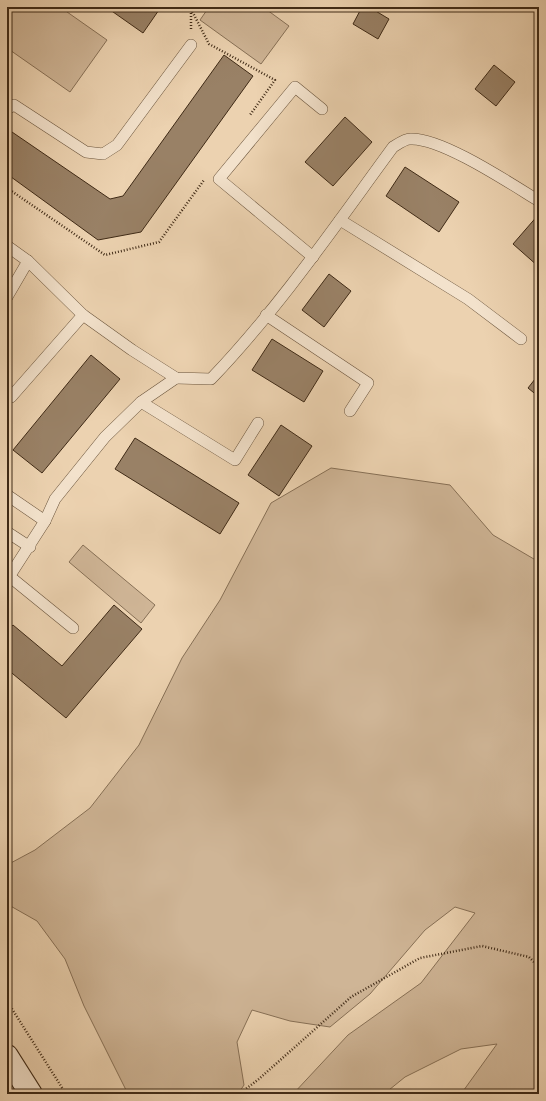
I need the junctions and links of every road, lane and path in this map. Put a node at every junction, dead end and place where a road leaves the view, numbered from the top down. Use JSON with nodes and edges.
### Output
{"nodes":[{"id":1,"x":191,"y":8,"type":"edge"},
{"id":2,"x":191,"y":45,"type":"joint"},
{"id":3,"x":7,"y":109,"type":"edge"},
{"id":4,"x":322,"y":109,"type":"dead end"},
{"id":5,"x":247,"y":119,"type":"dead end"},
{"id":6,"x":205,"y":177,"type":"dead end"},
{"id":7,"x":7,"y":188,"type":"edge"},
{"id":8,"x":539,"y":201,"type":"edge"},
{"id":9,"x":340,"y":220,"type":"junction"},
{"id":10,"x":7,"y":246,"type":"edge"},
{"id":11,"x":313,"y":257,"type":"junction"},
{"id":12,"x":28,"y":261,"type":"junction"},
{"id":13,"x":7,"y":297,"type":"edge"},
{"id":14,"x":83,"y":315,"type":"junction"},
{"id":15,"x":266,"y":316,"type":"junction"},
{"id":16,"x":521,"y":339,"type":"dead end"},
{"id":17,"x":176,"y":378,"type":"junction"},
{"id":18,"x":11,"y":397,"type":"dead end"},
{"id":19,"x":142,"y":402,"type":"junction"},
{"id":20,"x":350,"y":410,"type":"dead end"},
{"id":21,"x":258,"y":423,"type":"dead end"},
{"id":22,"x":7,"y":495,"type":"edge"},
{"id":23,"x":45,"y":521,"type":"junction"},
{"id":24,"x":7,"y":532,"type":"edge"},
{"id":25,"x":30,"y":547,"type":"junction"},
{"id":26,"x":8,"y":578,"type":"edge"},
{"id":27,"x":73,"y":628,"type":"dead end"},
{"id":28,"x":539,"y":967,"type":"edge"},
{"id":29,"x":7,"y":1001,"type":"edge"},
{"id":30,"x":7,"y":1056,"type":"edge"},
{"id":31,"x":31,"y":1094,"type":"edge"},
{"id":32,"x":66,"y":1094,"type":"edge"},
{"id":33,"x":239,"y":1094,"type":"edge"}],
"edges":[{"from":1,"to":2,"type":"path"},
{"from":1,"to":5,"type":"path"},
{"from":2,"to":3,"type":"lane"},
{"from":4,"to":11,"type":"lane"},
{"from":6,"to":7,"type":"path"},
{"from":8,"to":9,"type":"lane"},
{"from":9,"to":11,"type":"lane"},
{"from":9,"to":16,"type":"lane"},
{"from":10,"to":12,"type":"lane"},
{"from":11,"to":15,"type":"lane"},
{"from":12,"to":13,"type":"lane"},
{"from":12,"to":14,"type":"lane"},
{"from":14,"to":17,"type":"lane"},
{"from":14,"to":18,"type":"lane"},
{"from":15,"to":17,"type":"lane"},
{"from":15,"to":20,"type":"lane"},
{"from":17,"to":19,"type":"lane"},
{"from":19,"to":21,"type":"lane"},
{"from":19,"to":23,"type":"lane"},
{"from":22,"to":23,"type":"lane"},
{"from":23,"to":25,"type":"lane"},
{"from":24,"to":25,"type":"lane"},
{"from":25,"to":26,"type":"lane"},
{"from":26,"to":27,"type":"lane"},
{"from":28,"to":33,"type":"path"},
{"from":29,"to":32,"type":"path"},
{"from":30,"to":31,"type":"main road"}]}
